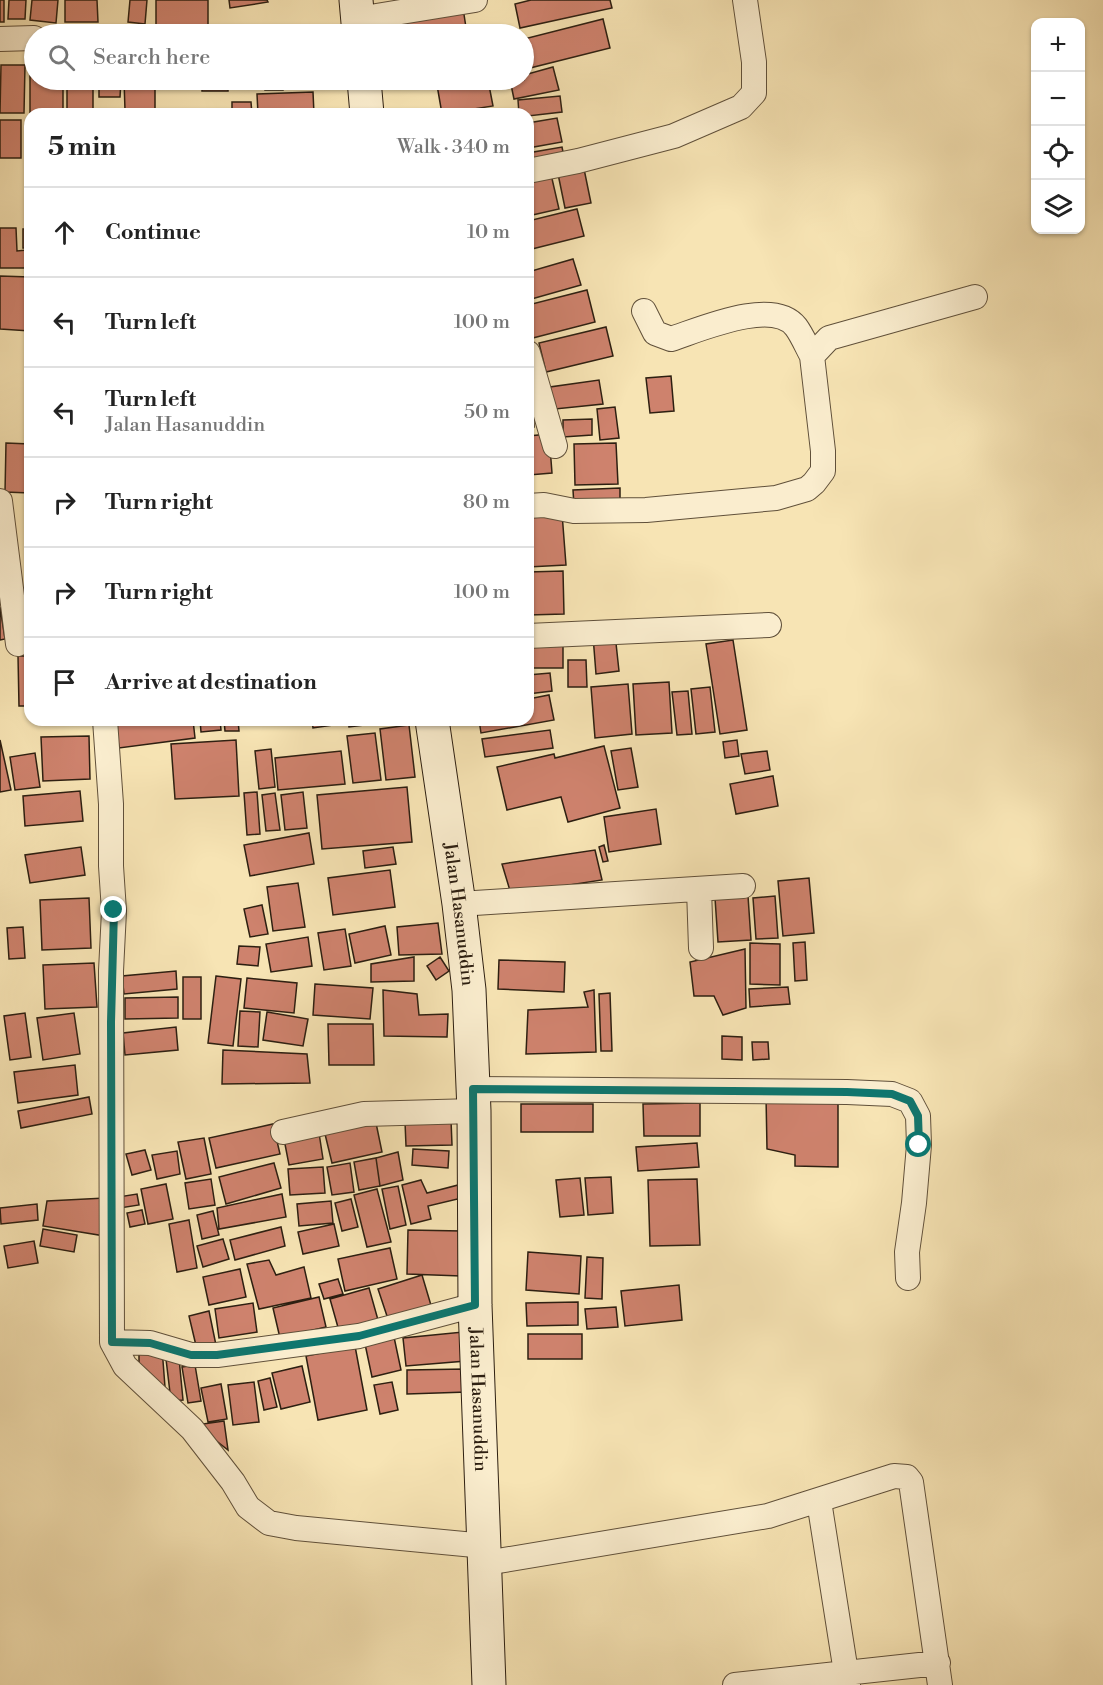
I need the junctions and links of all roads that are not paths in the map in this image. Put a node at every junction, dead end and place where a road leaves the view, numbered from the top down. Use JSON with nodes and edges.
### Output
{"nodes":[{"id":1,"x":475,"y":0,"type":"edge"},
{"id":2,"x":745,"y":0,"type":"edge"},
{"id":3,"x":358,"y":18,"type":"edge"},
{"id":4,"x":24,"y":38,"type":"edge"},
{"id":5,"x":0,"y":39,"type":"edge"},
{"id":6,"x":365,"y":90,"type":"edge"},
{"id":7,"x":366,"y":108,"type":"edge"},
{"id":8,"x":534,"y":170,"type":"edge"},
{"id":9,"x":975,"y":297,"type":"dead end"},
{"id":10,"x":644,"y":311,"type":"dead end"},
{"id":11,"x":812,"y":356,"type":"junction"},
{"id":12,"x":534,"y":374,"type":"edge"},
{"id":13,"x":555,"y":446,"type":"dead end"},
{"id":14,"x":0,"y":501,"type":"edge"},
{"id":15,"x":534,"y":506,"type":"edge"},
{"id":16,"x":769,"y":625,"type":"dead end"},
{"id":17,"x":534,"y":636,"type":"edge"},
{"id":18,"x":16,"y":645,"type":"edge"},
{"id":19,"x":105,"y":726,"type":"edge"},
{"id":20,"x":433,"y":726,"type":"edge"},
{"id":21,"x":743,"y":886,"type":"dead end"},
{"id":22,"x":699,"y":889,"type":"junction"},
{"id":23,"x":459,"y":904,"type":"junction"},
{"id":24,"x":701,"y":948,"type":"dead end"},
{"id":25,"x":473,"y":1100,"type":"junction"},
{"id":26,"x":284,"y":1132,"type":"dead end"},
{"id":27,"x":908,"y":1278,"type":"dead end"},
{"id":28,"x":475,"y":1305,"type":"junction"},
{"id":29,"x":112,"y":1342,"type":"junction"},
{"id":30,"x":819,"y":1501,"type":"junction"},
{"id":31,"x":486,"y":1555,"type":"junction"},
{"id":32,"x":939,"y":1674,"type":"edge"},
{"id":33,"x":848,"y":1679,"type":"edge"},
{"id":34,"x":489,"y":1685,"type":"edge"},
{"id":35,"x":735,"y":1685,"type":"edge"}],
"edges":[{"from":1,"to":3,"type":"street"},
{"from":2,"to":8,"type":"street"},
{"from":4,"to":5,"type":"street"},
{"from":6,"to":7,"type":"main road"},
{"from":9,"to":11,"type":"street"},
{"from":10,"to":11,"type":"street"},
{"from":11,"to":15,"type":"street"},
{"from":12,"to":13,"type":"street"},
{"from":14,"to":18,"type":"street"},
{"from":16,"to":17,"type":"street"},
{"from":19,"to":29,"type":"street"},
{"from":20,"to":23,"type":"main road","name":"Jalan Hasanuddin"},
{"from":21,"to":22,"type":"street"},
{"from":22,"to":23,"type":"street"},
{"from":22,"to":24,"type":"street"},
{"from":23,"to":25,"type":"main road","name":"Jalan Hasanuddin"},
{"from":25,"to":26,"type":"street"},
{"from":25,"to":27,"type":"street"},
{"from":25,"to":28,"type":"main road","name":"Jalan Hasanuddin"},
{"from":28,"to":29,"type":"street"},
{"from":28,"to":31,"type":"main road","name":"Jalan Hasanuddin"},
{"from":29,"to":31,"type":"street"},
{"from":30,"to":31,"type":"street"},
{"from":30,"to":32,"type":"street"},
{"from":30,"to":33,"type":"street"},
{"from":31,"to":34,"type":"main road","name":"Jalan Hasanuddin"},
{"from":32,"to":33,"type":"street"},
{"from":33,"to":35,"type":"street"}]}
